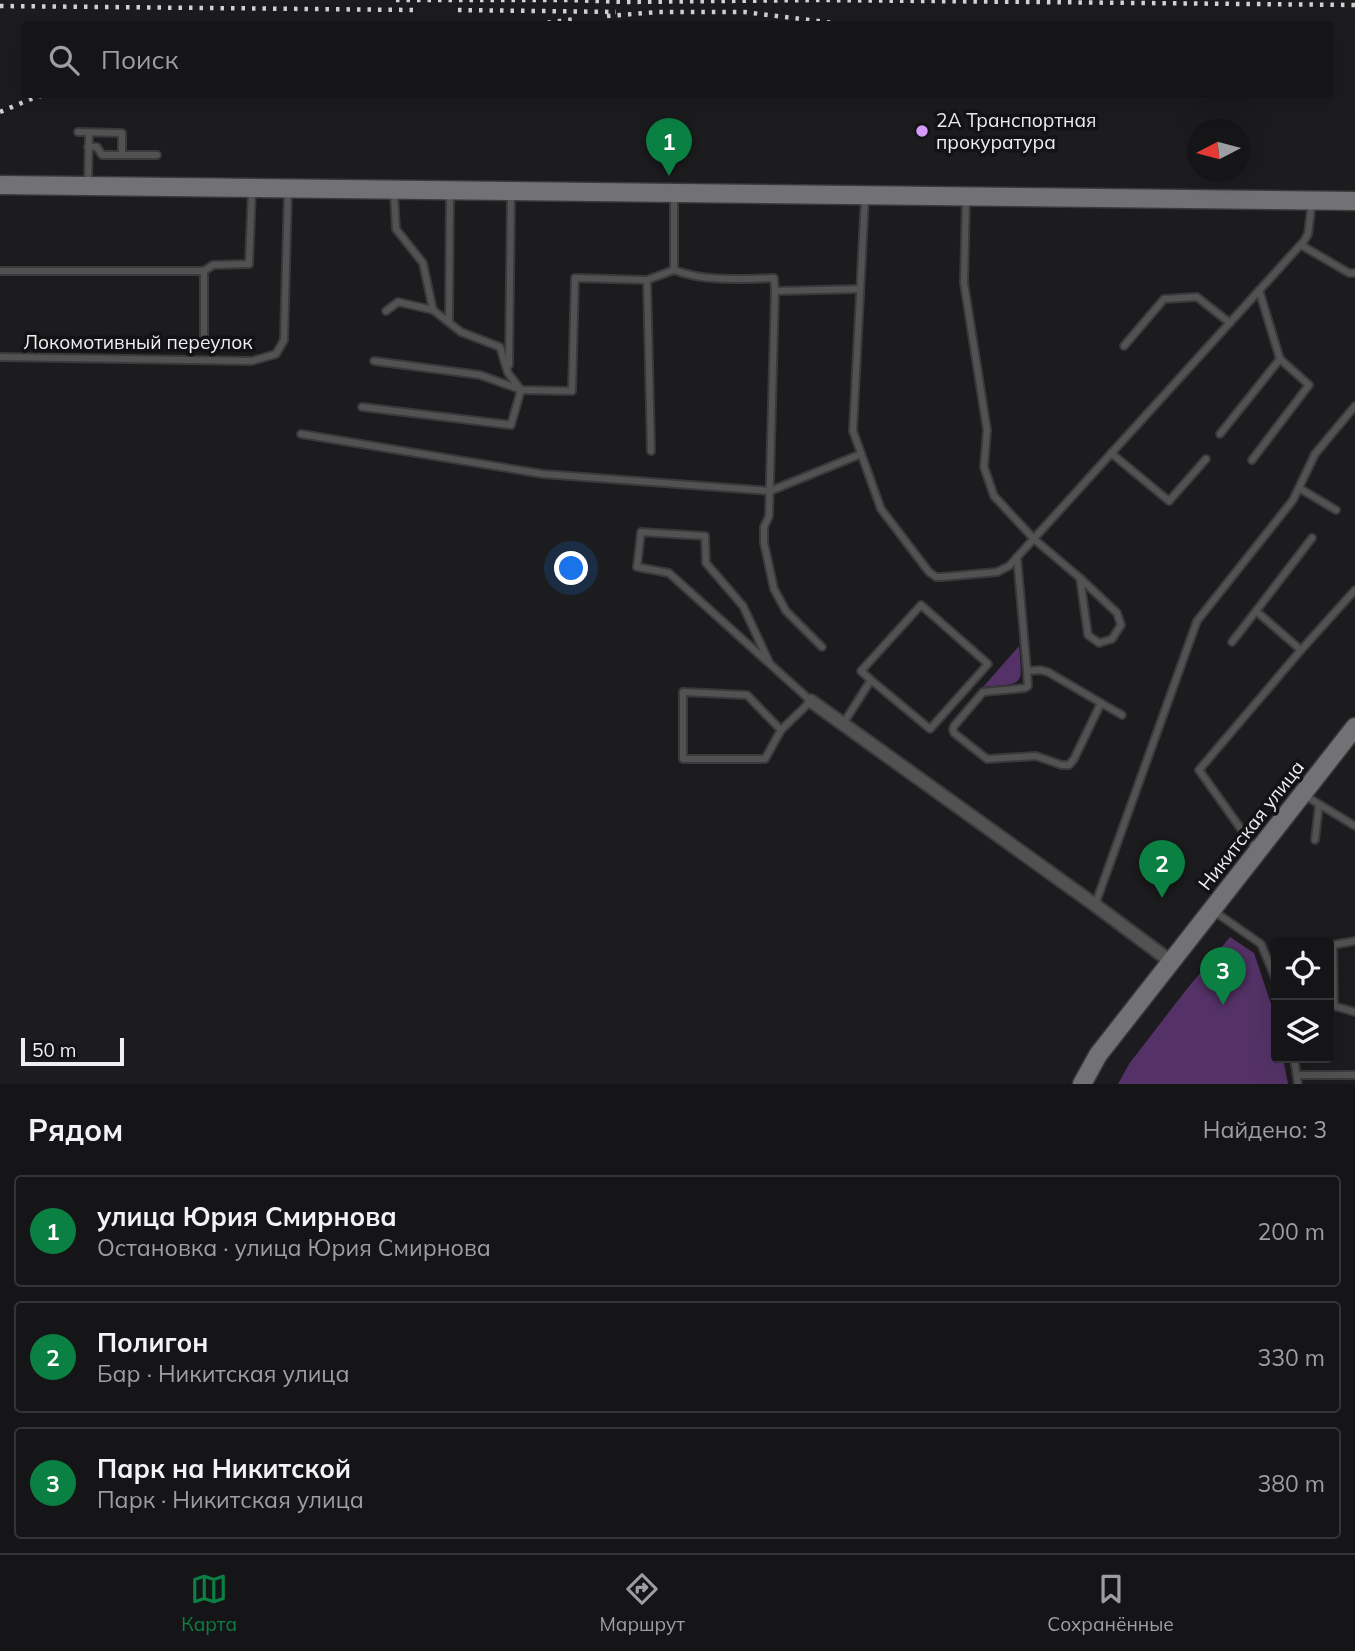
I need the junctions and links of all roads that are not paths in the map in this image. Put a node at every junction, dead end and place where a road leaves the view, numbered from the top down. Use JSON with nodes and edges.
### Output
{"nodes":[{"id":1,"x":78,"y":132,"type":"dead end"},
{"id":2,"x":89,"y":133,"type":"junction"},
{"id":3,"x":88,"y":147,"type":"junction"},
{"id":4,"x":122,"y":155,"type":"junction"},
{"id":5,"x":157,"y":155,"type":"dead end"},
{"id":6,"x":0,"y":185,"type":"edge"},
{"id":7,"x":88,"y":186,"type":"junction"},
{"id":8,"x":252,"y":188,"type":"junction"},
{"id":9,"x":288,"y":189,"type":"junction"},
{"id":10,"x":394,"y":190,"type":"junction"},
{"id":11,"x":450,"y":191,"type":"junction"},
{"id":12,"x":511,"y":192,"type":"junction"},
{"id":13,"x":674,"y":194,"type":"junction"},
{"id":14,"x":865,"y":195,"type":"junction"},
{"id":15,"x":966,"y":196,"type":"junction"},
{"id":16,"x":1312,"y":201,"type":"junction"},
{"id":17,"x":1355,"y":201,"type":"edge"},
{"id":18,"x":1301,"y":245,"type":"junction"},
{"id":19,"x":674,"y":270,"type":"junction"},
{"id":20,"x":0,"y":271,"type":"edge"},
{"id":21,"x":204,"y":271,"type":"junction"},
{"id":22,"x":1355,"y":273,"type":"edge"},
{"id":23,"x":647,"y":281,"type":"junction"},
{"id":24,"x":860,"y":289,"type":"junction"},
{"id":25,"x":1259,"y":290,"type":"junction"},
{"id":26,"x":775,"y":291,"type":"junction"},
{"id":27,"x":433,"y":310,"type":"junction"},
{"id":28,"x":386,"y":311,"type":"dead end"},
{"id":29,"x":449,"y":322,"type":"junction"},
{"id":30,"x":1230,"y":323,"type":"junction"},
{"id":31,"x":204,"y":344,"type":"dead end"},
{"id":32,"x":1124,"y":346,"type":"dead end"},
{"id":33,"x":0,"y":357,"type":"edge"},
{"id":34,"x":1280,"y":359,"type":"junction"},
{"id":35,"x":374,"y":361,"type":"dead end"},
{"id":36,"x":508,"y":373,"type":"junction"},
{"id":37,"x":521,"y":390,"type":"junction"},
{"id":38,"x":1355,"y":405,"type":"edge"},
{"id":39,"x":362,"y":407,"type":"dead end"},
{"id":40,"x":301,"y":434,"type":"dead end"},
{"id":41,"x":1220,"y":434,"type":"dead end"},
{"id":42,"x":651,"y":451,"type":"dead end"},
{"id":43,"x":1111,"y":453,"type":"junction"},
{"id":44,"x":861,"y":454,"type":"junction"},
{"id":45,"x":1206,"y":459,"type":"dead end"},
{"id":46,"x":1252,"y":460,"type":"dead end"},
{"id":47,"x":1298,"y":488,"type":"junction"},
{"id":48,"x":770,"y":491,"type":"junction"},
{"id":49,"x":1336,"y":510,"type":"dead end"},
{"id":50,"x":1312,"y":538,"type":"dead end"},
{"id":51,"x":1034,"y":539,"type":"junction"},
{"id":52,"x":1017,"y":557,"type":"junction"},
{"id":53,"x":1080,"y":578,"type":"junction"},
{"id":54,"x":1355,"y":590,"type":"edge"},
{"id":55,"x":1256,"y":611,"type":"junction"},
{"id":56,"x":1233,"y":642,"type":"dead end"},
{"id":57,"x":822,"y":647,"type":"dead end"},
{"id":58,"x":1301,"y":650,"type":"junction"},
{"id":59,"x":770,"y":664,"type":"junction"},
{"id":60,"x":1027,"y":671,"type":"junction"},
{"id":61,"x":871,"y":680,"type":"junction"},
{"id":62,"x":811,"y":701,"type":"junction"},
{"id":63,"x":1101,"y":702,"type":"junction"},
{"id":64,"x":1122,"y":715,"type":"dead end"},
{"id":65,"x":843,"y":724,"type":"junction"},
{"id":66,"x":1355,"y":727,"type":"edge"},
{"id":67,"x":781,"y":730,"type":"junction"},
{"id":68,"x":1303,"y":794,"type":"junction"},
{"id":69,"x":1319,"y":805,"type":"junction"},
{"id":70,"x":1355,"y":826,"type":"edge"},
{"id":71,"x":1315,"y":840,"type":"dead end"},
{"id":72,"x":1258,"y":852,"type":"junction"},
{"id":73,"x":1095,"y":905,"type":"junction"},
{"id":74,"x":1211,"y":909,"type":"junction"},
{"id":75,"x":1355,"y":941,"type":"edge"},
{"id":76,"x":1334,"y":946,"type":"edge"},
{"id":77,"x":1170,"y":961,"type":"junction"},
{"id":78,"x":1271,"y":964,"type":"edge"},
{"id":79,"x":1334,"y":1000,"type":"edge"},
{"id":80,"x":1355,"y":1012,"type":"edge"},
{"id":81,"x":1295,"y":1063,"type":"edge"},
{"id":82,"x":1297,"y":1075,"type":"junction"},
{"id":83,"x":1355,"y":1075,"type":"edge"},
{"id":84,"x":1082,"y":1084,"type":"edge"},
{"id":85,"x":1298,"y":1084,"type":"edge"}],
"edges":[{"from":1,"to":2,"type":"lane"},
{"from":2,"to":3,"type":"lane"},
{"from":2,"to":4,"type":"lane"},
{"from":3,"to":4,"type":"lane"},
{"from":3,"to":7,"type":"lane"},
{"from":4,"to":5,"type":"lane"},
{"from":6,"to":7,"type":"main road"},
{"from":7,"to":8,"type":"main road"},
{"from":8,"to":9,"type":"main road"},
{"from":8,"to":21,"type":"lane"},
{"from":9,"to":10,"type":"main road"},
{"from":9,"to":33,"type":"lane","name":"Локомотивный переулок"},
{"from":10,"to":11,"type":"main road"},
{"from":10,"to":27,"type":"lane"},
{"from":11,"to":12,"type":"main road"},
{"from":11,"to":29,"type":"lane"},
{"from":12,"to":13,"type":"main road"},
{"from":12,"to":36,"type":"lane"},
{"from":13,"to":14,"type":"main road"},
{"from":13,"to":19,"type":"lane"},
{"from":14,"to":15,"type":"main road"},
{"from":14,"to":24,"type":"lane"},
{"from":15,"to":16,"type":"main road"},
{"from":15,"to":51,"type":"lane"},
{"from":16,"to":17,"type":"main road"},
{"from":16,"to":18,"type":"lane"},
{"from":18,"to":22,"type":"lane"},
{"from":18,"to":25,"type":"lane"},
{"from":19,"to":23,"type":"lane"},
{"from":19,"to":26,"type":"lane"},
{"from":20,"to":21,"type":"lane"},
{"from":21,"to":31,"type":"lane"},
{"from":23,"to":37,"type":"lane"},
{"from":23,"to":42,"type":"lane"},
{"from":24,"to":26,"type":"lane"},
{"from":24,"to":44,"type":"lane"},
{"from":25,"to":30,"type":"lane"},
{"from":25,"to":34,"type":"lane"},
{"from":26,"to":48,"type":"lane"},
{"from":27,"to":28,"type":"lane"},
{"from":27,"to":29,"type":"lane"},
{"from":29,"to":36,"type":"lane"},
{"from":30,"to":32,"type":"lane"},
{"from":30,"to":43,"type":"lane"},
{"from":34,"to":41,"type":"lane"},
{"from":34,"to":46,"type":"lane"},
{"from":35,"to":37,"type":"lane"},
{"from":36,"to":37,"type":"lane"},
{"from":37,"to":39,"type":"lane"},
{"from":38,"to":47,"type":"lane"},
{"from":40,"to":48,"type":"lane"},
{"from":43,"to":45,"type":"lane"},
{"from":43,"to":51,"type":"lane"},
{"from":44,"to":48,"type":"lane"},
{"from":44,"to":52,"type":"lane"},
{"from":47,"to":49,"type":"lane"},
{"from":47,"to":73,"type":"lane"},
{"from":48,"to":57,"type":"lane"},
{"from":50,"to":55,"type":"lane"},
{"from":51,"to":52,"type":"lane"},
{"from":51,"to":53,"type":"lane"},
{"from":52,"to":60,"type":"lane"},
{"from":53,"to":53,"type":"lane"},
{"from":54,"to":58,"type":"lane"},
{"from":55,"to":56,"type":"lane"},
{"from":55,"to":58,"type":"lane"},
{"from":58,"to":72,"type":"lane"},
{"from":59,"to":59,"type":"lane"},
{"from":59,"to":62,"type":"lane"},
{"from":60,"to":63,"type":"lane"},
{"from":60,"to":63,"type":"lane"},
{"from":61,"to":61,"type":"lane"},
{"from":61,"to":65,"type":"lane"},
{"from":62,"to":65,"type":"street"},
{"from":62,"to":67,"type":"lane"},
{"from":63,"to":64,"type":"lane"},
{"from":65,"to":73,"type":"street"},
{"from":66,"to":68,"type":"main road","name":"Никитская улица"},
{"from":67,"to":67,"type":"lane"},
{"from":68,"to":69,"type":"lane"},
{"from":68,"to":72,"type":"main road","name":"Никитская улица"},
{"from":69,"to":70,"type":"lane"},
{"from":69,"to":71,"type":"lane"},
{"from":72,"to":74,"type":"main road","name":"Никитская улица"},
{"from":73,"to":77,"type":"street"},
{"from":74,"to":77,"type":"main road","name":"Никитская улица"},
{"from":74,"to":78,"type":"lane"},
{"from":75,"to":76,"type":"lane"},
{"from":77,"to":84,"type":"main road","name":"Никитская улица"},
{"from":79,"to":80,"type":"lane"},
{"from":81,"to":82,"type":"lane"},
{"from":82,"to":83,"type":"lane"},
{"from":82,"to":85,"type":"lane"}]}
